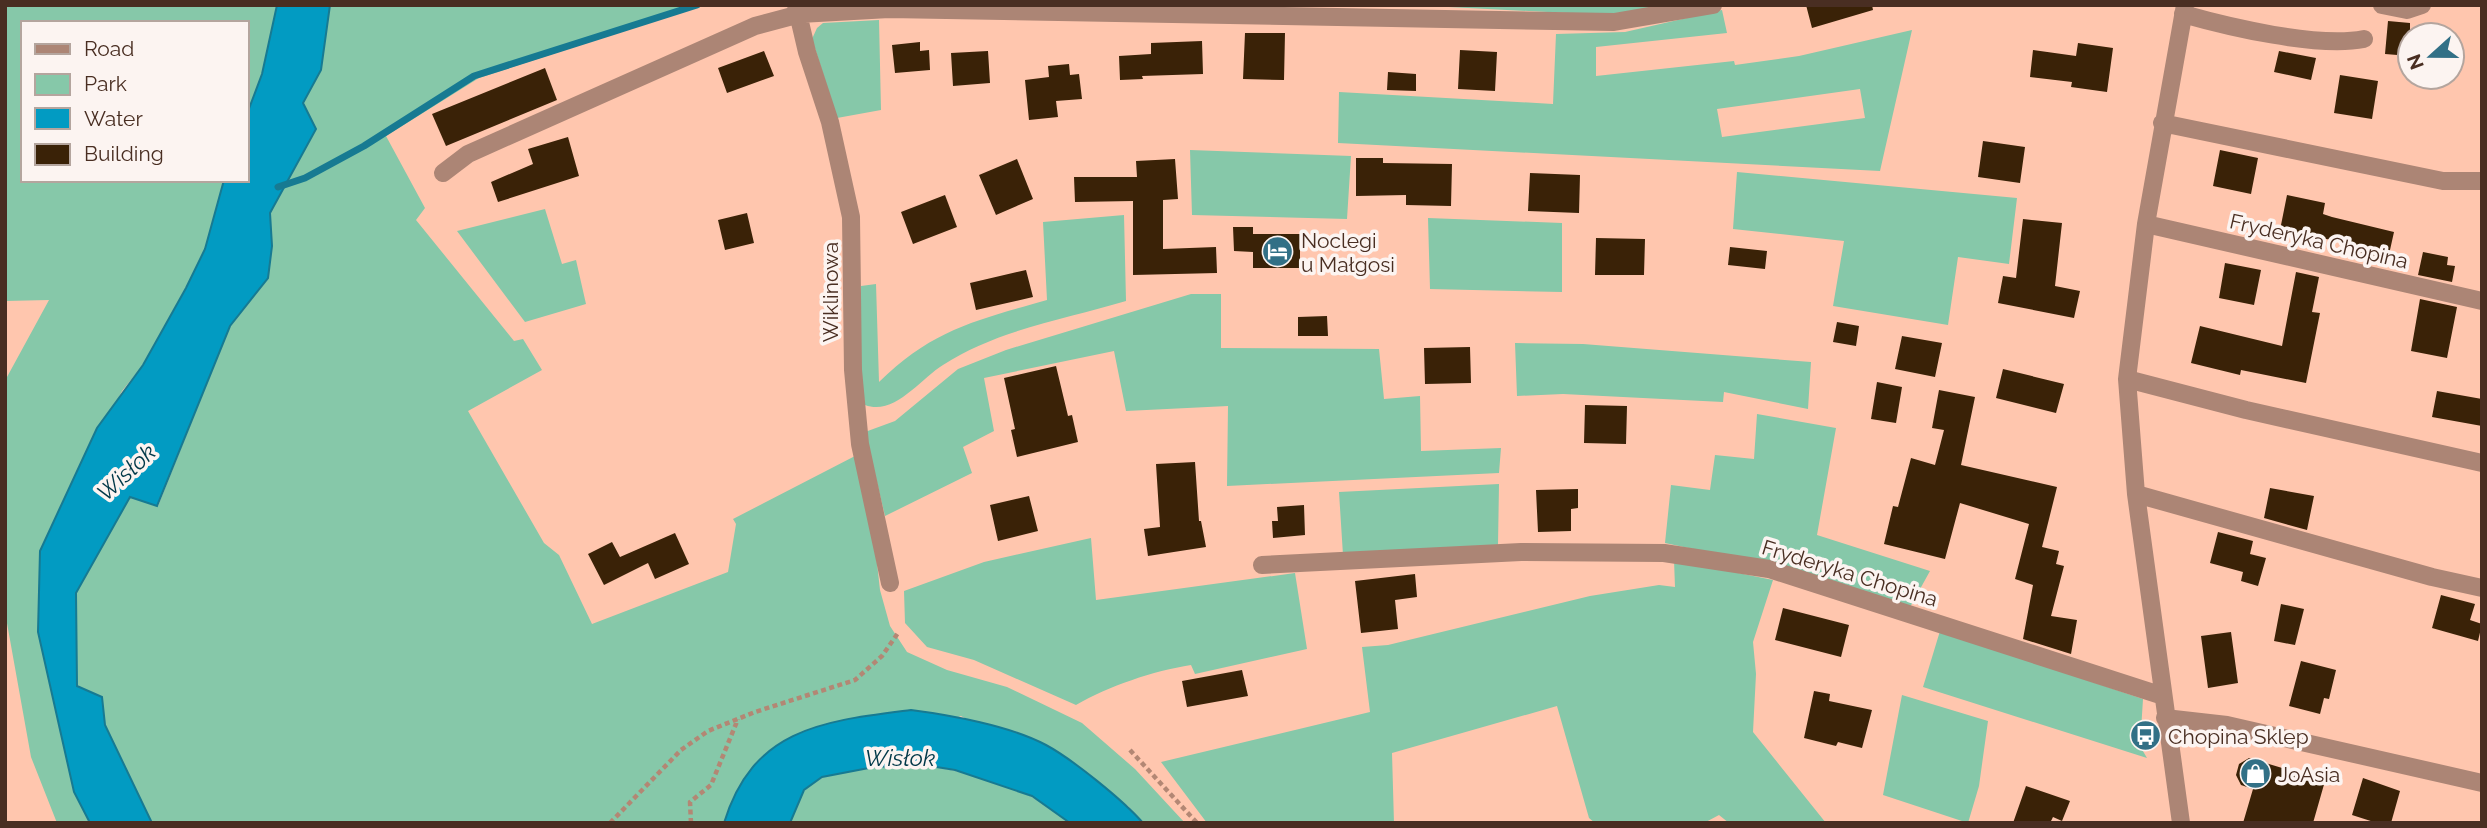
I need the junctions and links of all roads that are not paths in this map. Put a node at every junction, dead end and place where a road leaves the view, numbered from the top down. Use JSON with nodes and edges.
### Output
{"nodes":[{"id":1,"x":1713,"y":5,"type":"edge"},
{"id":2,"x":2382,"y":5,"type":"edge"},
{"id":3,"x":2422,"y":5,"type":"edge"},
{"id":4,"x":798,"y":10,"type":"edge"},
{"id":5,"x":2184,"y":10,"type":"edge"},
{"id":6,"x":2364,"y":39,"type":"dead end"},
{"id":7,"x":2162,"y":124,"type":"junction"},
{"id":8,"x":443,"y":173,"type":"dead end"},
{"id":9,"x":2482,"y":181,"type":"edge"},
{"id":10,"x":2146,"y":224,"type":"junction"},
{"id":11,"x":2482,"y":301,"type":"edge"},
{"id":12,"x":2127,"y":379,"type":"junction"},
{"id":13,"x":2482,"y":463,"type":"edge"},
{"id":14,"x":2136,"y":494,"type":"junction"},
{"id":15,"x":1262,"y":565,"type":"dead end"},
{"id":16,"x":890,"y":583,"type":"dead end"},
{"id":17,"x":2482,"y":588,"type":"edge"},
{"id":18,"x":2163,"y":696,"type":"junction"},
{"id":19,"x":2165,"y":718,"type":"junction"},
{"id":20,"x":2482,"y":783,"type":"edge"},
{"id":21,"x":2181,"y":823,"type":"edge"}],
"edges":[{"from":1,"to":4,"type":"street"},
{"from":2,"to":3,"type":"street"},
{"from":4,"to":8,"type":"street"},
{"from":4,"to":16,"type":"street","name":"Wiklinowa"},
{"from":5,"to":6,"type":"street"},
{"from":5,"to":7,"type":"street"},
{"from":7,"to":9,"type":"street"},
{"from":7,"to":10,"type":"street"},
{"from":10,"to":11,"type":"street","name":"Fryderyka Chopina"},
{"from":10,"to":12,"type":"street"},
{"from":12,"to":13,"type":"street"},
{"from":12,"to":14,"type":"street"},
{"from":14,"to":17,"type":"street"},
{"from":14,"to":18,"type":"street"},
{"from":15,"to":18,"type":"street","name":"Fryderyka Chopina"},
{"from":18,"to":19,"type":"street"},
{"from":19,"to":20,"type":"street"},
{"from":19,"to":21,"type":"street"}]}
